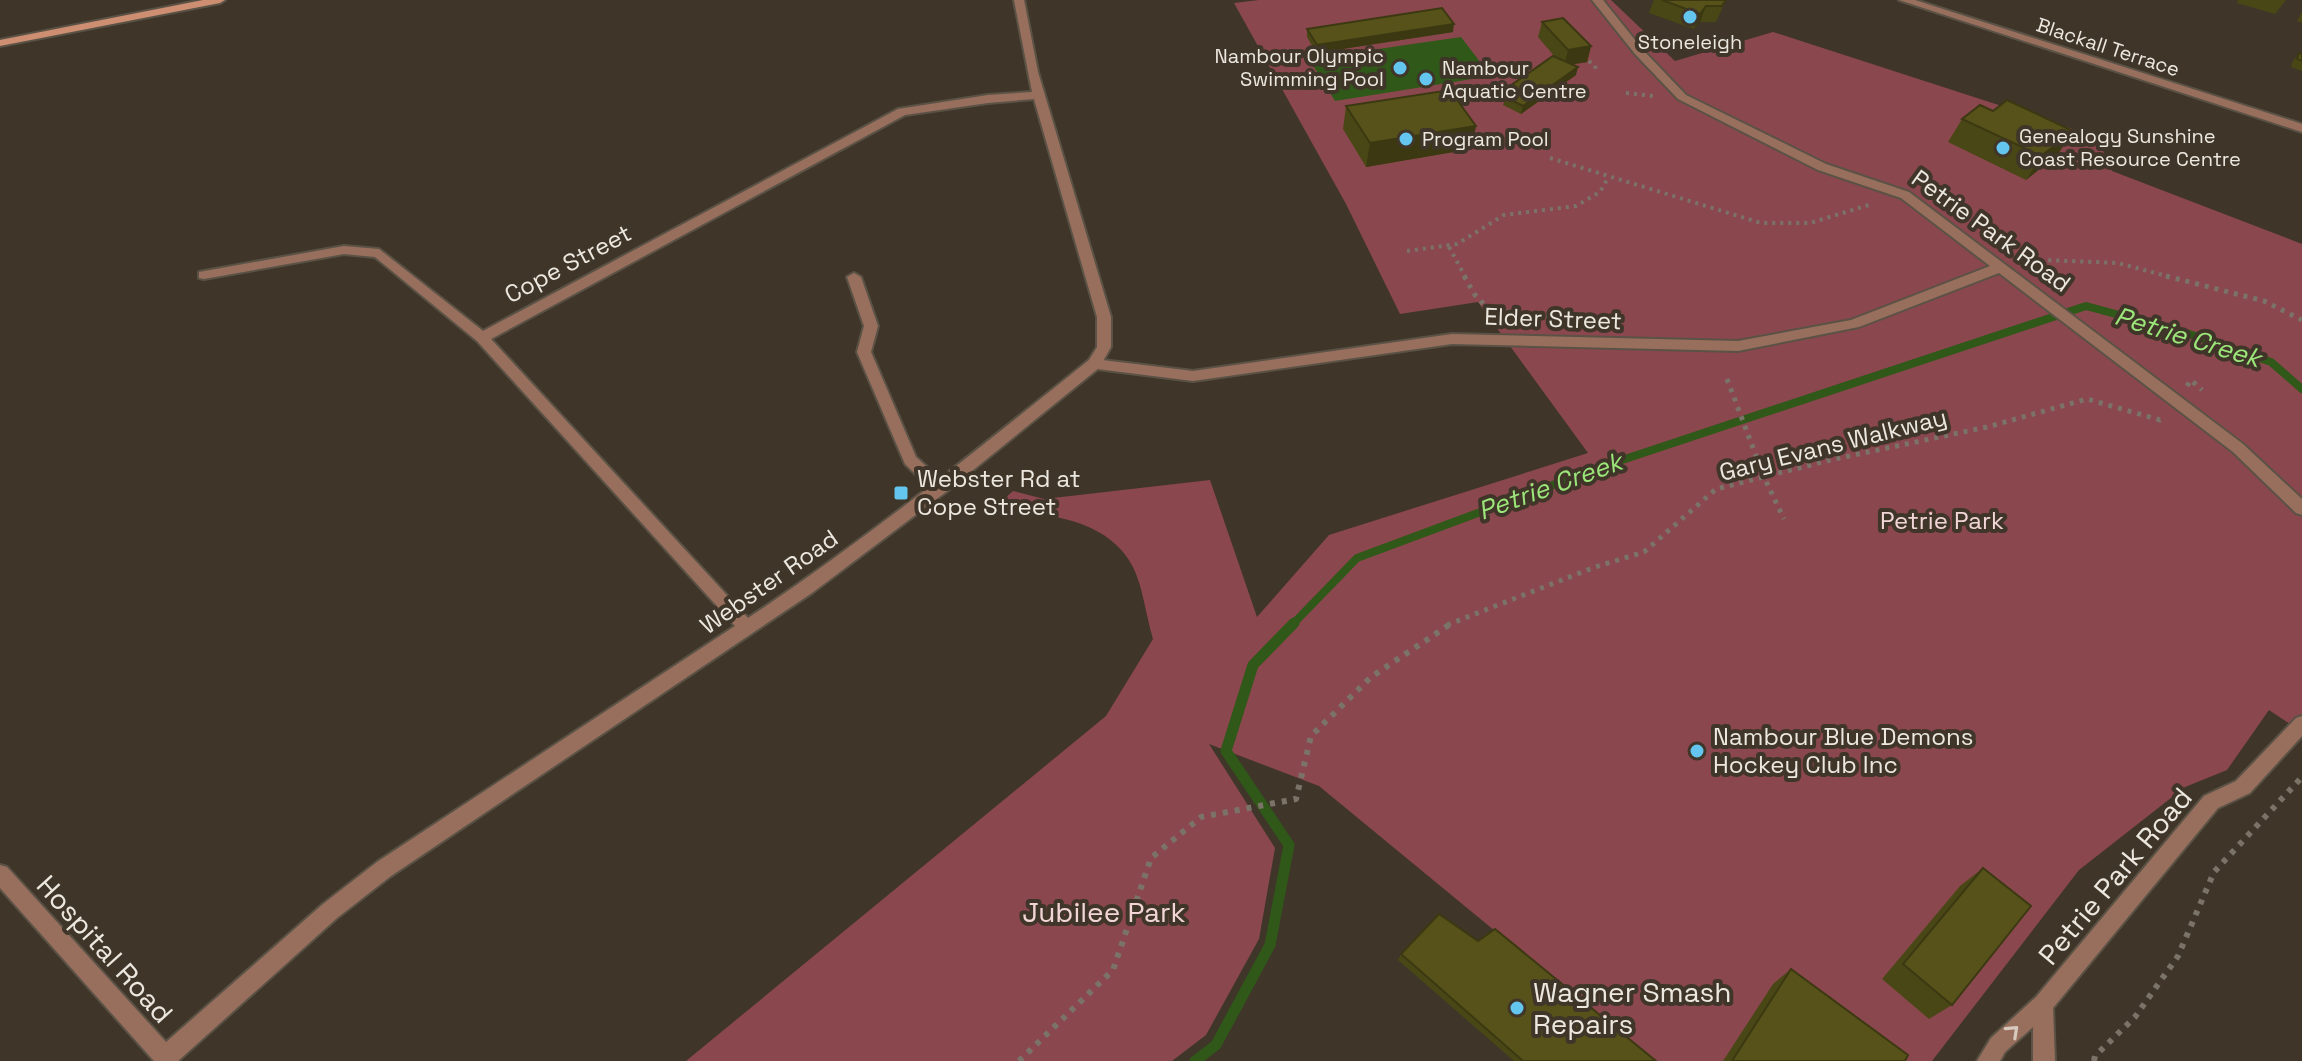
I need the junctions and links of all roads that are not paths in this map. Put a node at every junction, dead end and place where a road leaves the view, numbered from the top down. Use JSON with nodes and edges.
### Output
{"nodes":[{"id":1,"x":220,"y":0,"type":"edge"},
{"id":2,"x":1019,"y":0,"type":"edge"},
{"id":3,"x":1597,"y":0,"type":"edge"},
{"id":4,"x":1904,"y":0,"type":"edge"},
{"id":5,"x":0,"y":43,"type":"edge"},
{"id":6,"x":1039,"y":95,"type":"junction"},
{"id":7,"x":2302,"y":128,"type":"edge"},
{"id":8,"x":2001,"y":267,"type":"junction"},
{"id":9,"x":204,"y":275,"type":"dead end"},
{"id":10,"x":854,"y":277,"type":"dead end"},
{"id":11,"x":482,"y":338,"type":"junction"},
{"id":12,"x":1094,"y":364,"type":"junction"},
{"id":13,"x":940,"y":488,"type":"junction"},
{"id":14,"x":2302,"y":509,"type":"edge"},
{"id":15,"x":747,"y":628,"type":"junction"},
{"id":16,"x":2302,"y":724,"type":"edge"},
{"id":17,"x":0,"y":874,"type":"edge"},
{"id":18,"x":2043,"y":1004,"type":"junction"},
{"id":19,"x":166,"y":1059,"type":"edge"},
{"id":20,"x":1988,"y":1061,"type":"edge"},
{"id":21,"x":2044,"y":1061,"type":"edge"}],
"edges":[{"from":1,"to":5,"type":"main road"},
{"from":2,"to":6,"type":"street"},
{"from":3,"to":8,"type":"street","name":"Petrie Park Road"},
{"from":4,"to":7,"type":"street","name":"Blackall Terrace"},
{"from":6,"to":11,"type":"street","name":"Cope Street"},
{"from":6,"to":12,"type":"street"},
{"from":8,"to":12,"type":"street","name":"Elder Street"},
{"from":8,"to":14,"type":"street","name":"Petrie Park Road"},
{"from":9,"to":11,"type":"street"},
{"from":10,"to":13,"type":"street"},
{"from":11,"to":15,"type":"street"},
{"from":12,"to":13,"type":"street","name":"Webster Road"},
{"from":13,"to":15,"type":"street","name":"Webster Road"},
{"from":15,"to":19,"type":"street","name":"Webster Road"},
{"from":16,"to":18,"type":"street","name":"Petrie Park Road"},
{"from":17,"to":19,"type":"street","name":"Hospital Road"},
{"from":20,"to":18,"type":"street","name":"Petrie Park Road","one_way":true},
{"from":18,"to":21,"type":"street","name":"Petrie Park Road"}]}
